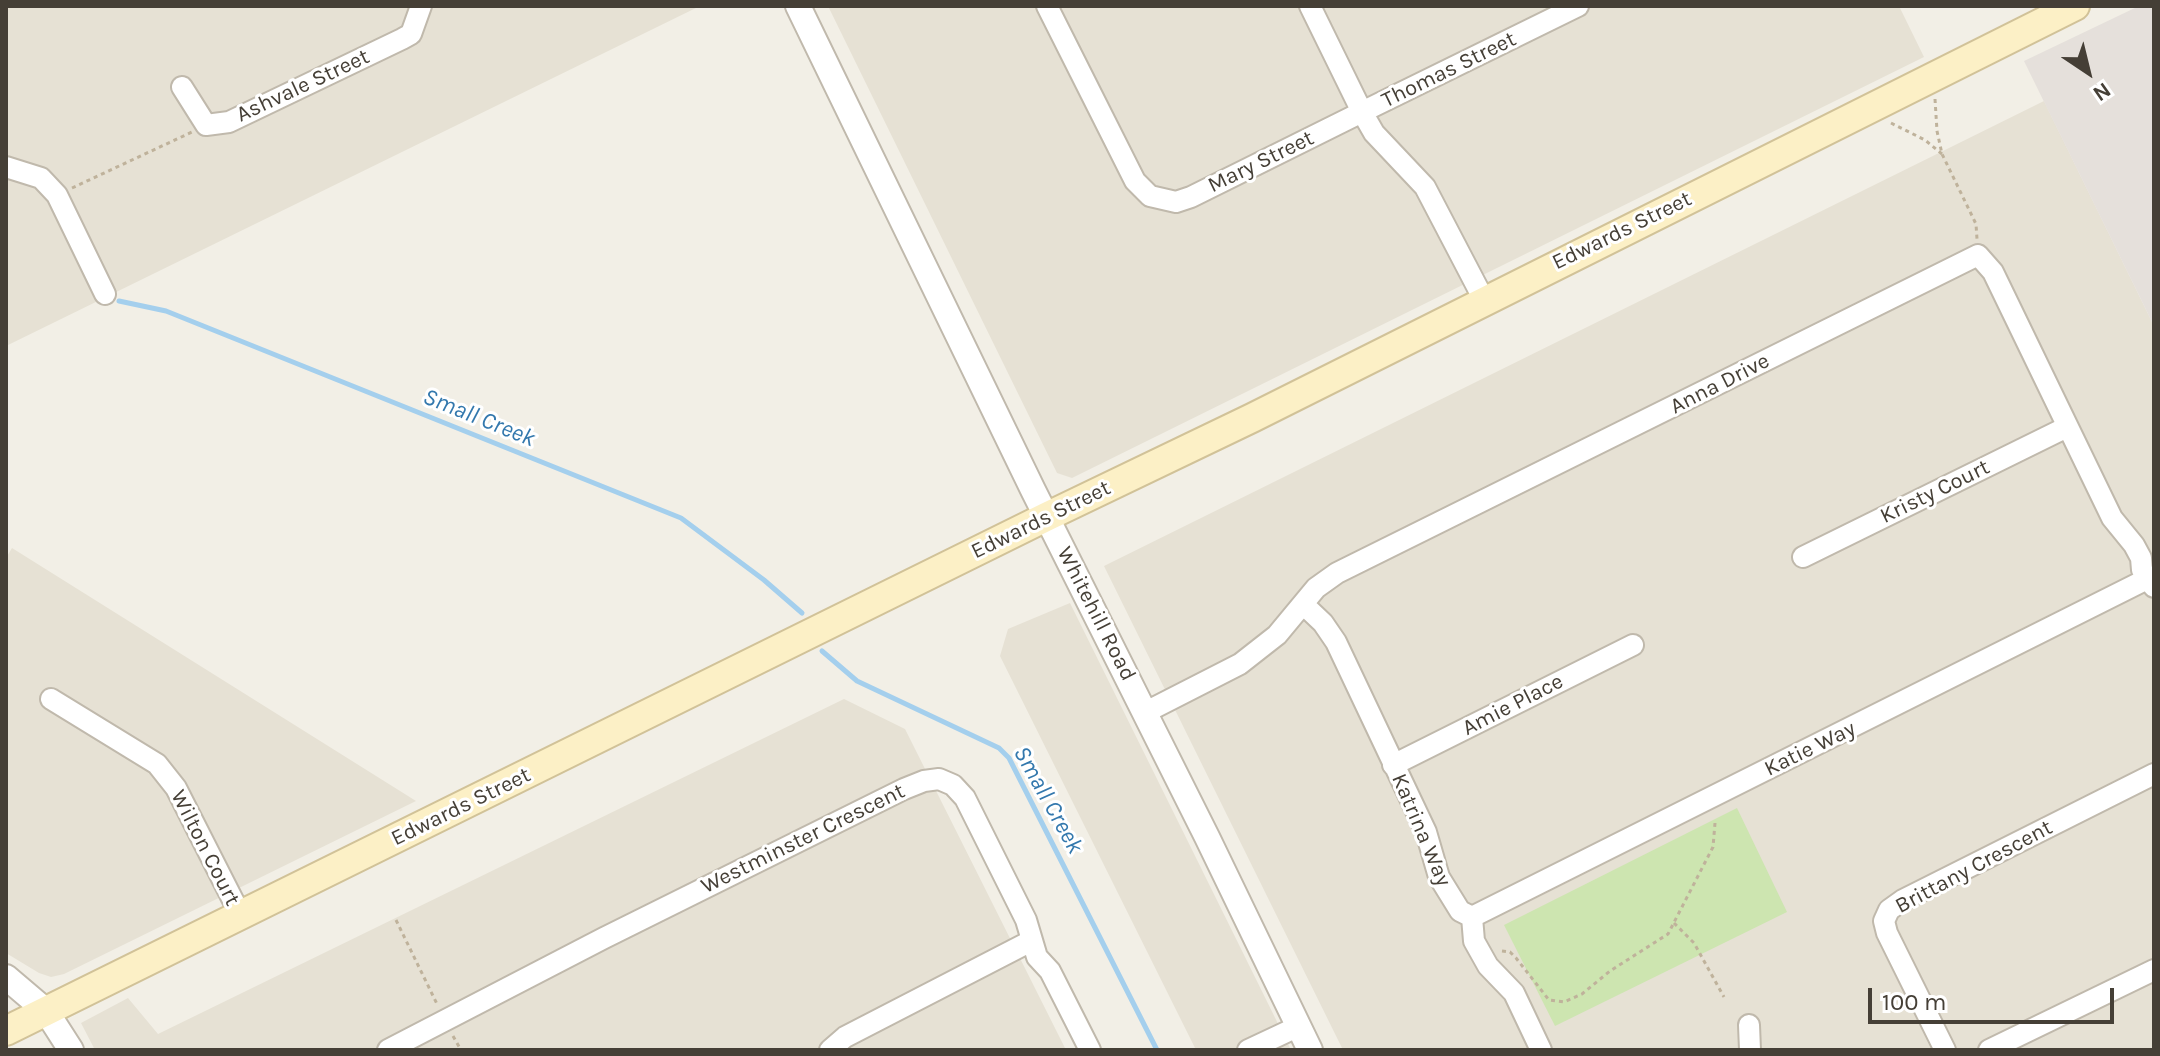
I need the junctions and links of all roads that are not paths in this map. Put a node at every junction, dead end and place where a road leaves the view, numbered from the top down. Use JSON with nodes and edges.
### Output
{"nodes":[{"id":1,"x":421,"y":6,"type":"edge"},
{"id":2,"x":798,"y":6,"type":"edge"},
{"id":3,"x":1047,"y":6,"type":"edge"},
{"id":4,"x":1310,"y":6,"type":"edge"},
{"id":5,"x":1578,"y":6,"type":"edge"},
{"id":6,"x":2075,"y":6,"type":"edge"},
{"id":7,"x":182,"y":87,"type":"dead end"},
{"id":8,"x":1362,"y":112,"type":"junction"},
{"id":9,"x":6,"y":167,"type":"edge"},
{"id":10,"x":105,"y":294,"type":"dead end"},
{"id":11,"x":1484,"y":300,"type":"junction"},
{"id":12,"x":2067,"y":427,"type":"junction"},
{"id":13,"x":1046,"y":517,"type":"junction"},
{"id":14,"x":1803,"y":557,"type":"dead end"},
{"id":15,"x":2151,"y":583,"type":"edge"},
{"id":16,"x":1303,"y":604,"type":"junction"},
{"id":17,"x":1633,"y":645,"type":"dead end"},
{"id":18,"x":51,"y":699,"type":"dead end"},
{"id":19,"x":1146,"y":712,"type":"junction"},
{"id":20,"x":1393,"y":765,"type":"junction"},
{"id":21,"x":2154,"y":774,"type":"edge"},
{"id":22,"x":241,"y":916,"type":"junction"},
{"id":23,"x":1472,"y":917,"type":"junction"},
{"id":24,"x":1031,"y":941,"type":"junction"},
{"id":25,"x":2154,"y":970,"type":"edge"},
{"id":26,"x":6,"y":977,"type":"edge"},
{"id":27,"x":6,"y":997,"type":"edge"},
{"id":28,"x":39,"y":1014,"type":"junction"},
{"id":29,"x":1749,"y":1025,"type":"dead end"},
{"id":30,"x":1297,"y":1027,"type":"junction"},
{"id":31,"x":6,"y":1031,"type":"edge"},
{"id":32,"x":51,"y":1050,"type":"edge"},
{"id":33,"x":71,"y":1050,"type":"edge"},
{"id":34,"x":388,"y":1050,"type":"edge"},
{"id":35,"x":830,"y":1050,"type":"edge"},
{"id":36,"x":1090,"y":1050,"type":"edge"},
{"id":37,"x":1248,"y":1050,"type":"edge"},
{"id":38,"x":1310,"y":1050,"type":"edge"},
{"id":39,"x":1541,"y":1050,"type":"edge"},
{"id":40,"x":1750,"y":1050,"type":"edge"},
{"id":41,"x":1945,"y":1050,"type":"edge"},
{"id":42,"x":1989,"y":1050,"type":"edge"}],
"edges":[{"from":1,"to":7,"type":"street","name":"Ashvale Street"},
{"from":2,"to":13,"type":"street","name":"Whitehill Road"},
{"from":3,"to":8,"type":"street","name":"Mary Street"},
{"from":4,"to":8,"type":"street"},
{"from":5,"to":8,"type":"street","name":"Thomas Street"},
{"from":6,"to":11,"type":"main road","name":"Edwards Street"},
{"from":8,"to":11,"type":"street"},
{"from":9,"to":10,"type":"street"},
{"from":11,"to":13,"type":"main road","name":"Edwards Street"},
{"from":12,"to":14,"type":"street","name":"Kristy Court"},
{"from":12,"to":15,"type":"street"},
{"from":12,"to":16,"type":"street","name":"Anna Drive"},
{"from":13,"to":19,"type":"street","name":"Whitehill Road"},
{"from":13,"to":22,"type":"main road","name":"Edwards Street"},
{"from":15,"to":23,"type":"street","name":"Katie Way"},
{"from":16,"to":19,"type":"street","name":"Anna Drive"},
{"from":16,"to":20,"type":"street","name":"Katrina Way"},
{"from":17,"to":20,"type":"street","name":"Amie Place"},
{"from":18,"to":22,"type":"street","name":"Wilton Court"},
{"from":19,"to":30,"type":"street","name":"Whitehill Road"},
{"from":20,"to":23,"type":"street","name":"Katrina Way"},
{"from":21,"to":41,"type":"street","name":"Brittany Crescent"},
{"from":22,"to":28,"type":"main road","name":"Edwards Street"},
{"from":23,"to":39,"type":"street","name":"Katrina Way"},
{"from":24,"to":34,"type":"street","name":"Westminster Crescent"},
{"from":24,"to":35,"type":"street"},
{"from":24,"to":36,"type":"street","name":"Westminster Crescent"},
{"from":25,"to":42,"type":"street"},
{"from":26,"to":28,"type":"street"},
{"from":27,"to":28,"type":"street"},
{"from":28,"to":31,"type":"main road","name":"Edwards Street"},
{"from":28,"to":32,"type":"street"},
{"from":28,"to":33,"type":"street"},
{"from":29,"to":40,"type":"street"},
{"from":30,"to":37,"type":"street"},
{"from":30,"to":38,"type":"street","name":"Whitehill Road"}]}
